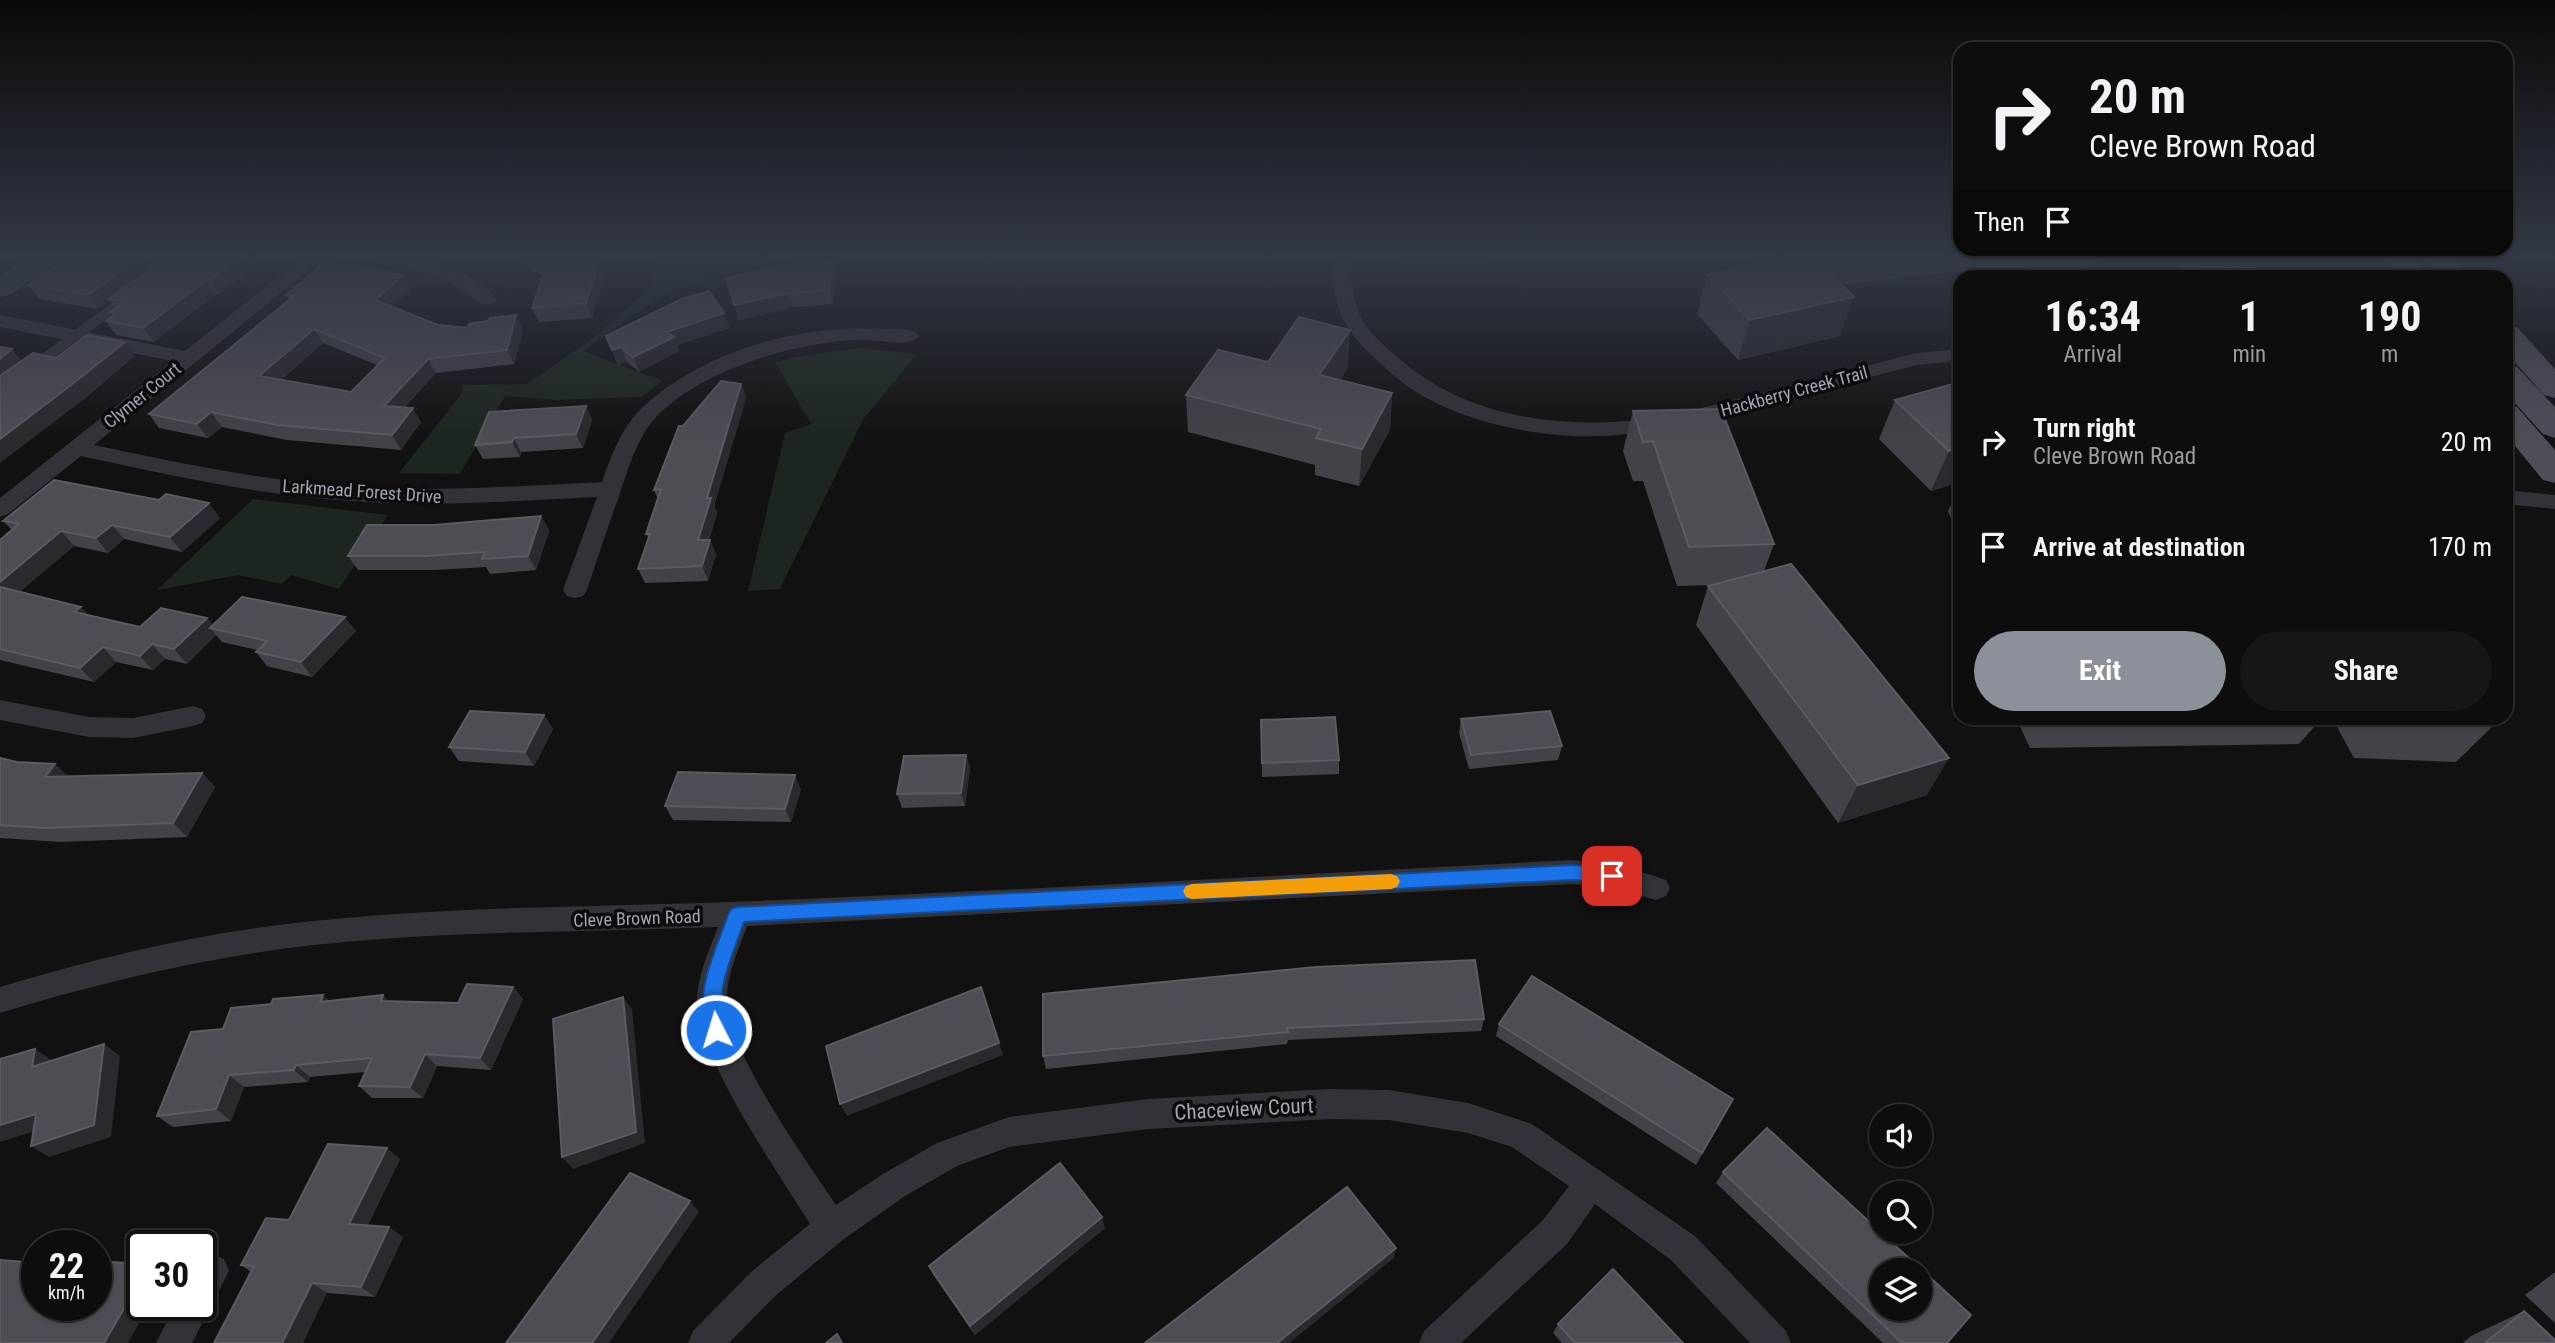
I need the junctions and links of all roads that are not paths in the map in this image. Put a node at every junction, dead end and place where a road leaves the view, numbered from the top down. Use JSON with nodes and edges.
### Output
{"nodes":[{"id":1,"x":101,"y":318,"type":"edge"},
{"id":2,"x":239,"y":318,"type":"edge"},
{"id":3,"x":1350,"y":318,"type":"edge"},
{"id":4,"x":0,"y":321,"type":"edge"},
{"id":5,"x":75,"y":336,"type":"junction"},
{"id":6,"x":909,"y":336,"type":"dead end"},
{"id":7,"x":2513,"y":341,"type":"edge"},
{"id":8,"x":1953,"y":356,"type":"edge"},
{"id":9,"x":188,"y":358,"type":"junction"},
{"id":10,"x":22,"y":375,"type":"edge"},
{"id":11,"x":2513,"y":382,"type":"edge"},
{"id":12,"x":2555,"y":388,"type":"edge"},
{"id":13,"x":2513,"y":422,"type":"edge"},
{"id":14,"x":2555,"y":427,"type":"edge"},
{"id":15,"x":77,"y":448,"type":"junction"},
{"id":16,"x":2555,"y":472,"type":"edge"},
{"id":17,"x":608,"y":489,"type":"junction"},
{"id":18,"x":2513,"y":500,"type":"edge"},
{"id":19,"x":2555,"y":502,"type":"edge"},
{"id":20,"x":0,"y":509,"type":"edge"},
{"id":21,"x":575,"y":590,"type":"dead end"},
{"id":22,"x":0,"y":710,"type":"edge"},
{"id":23,"x":193,"y":716,"type":"dead end"},
{"id":24,"x":1656,"y":888,"type":"dead end"},
{"id":25,"x":737,"y":915,"type":"junction"},
{"id":26,"x":0,"y":1000,"type":"edge"},
{"id":27,"x":1590,"y":1184,"type":"junction"},
{"id":28,"x":832,"y":1227,"type":"junction"},
{"id":29,"x":185,"y":1321,"type":"edge"},
{"id":30,"x":173,"y":1343,"type":"edge"},
{"id":31,"x":705,"y":1343,"type":"edge"},
{"id":32,"x":1436,"y":1343,"type":"edge"},
{"id":33,"x":1774,"y":1343,"type":"edge"}],
"edges":[{"from":1,"to":5,"type":"lane"},
{"from":2,"to":9,"type":"street","name":"Clymer Court"},
{"from":3,"to":8,"type":"street","name":"Hackberry Creek Trail"},
{"from":4,"to":5,"type":"street"},
{"from":5,"to":9,"type":"street"},
{"from":5,"to":10,"type":"lane"},
{"from":6,"to":17,"type":"street"},
{"from":7,"to":12,"type":"main road"},
{"from":9,"to":15,"type":"street","name":"Clymer Court"},
{"from":11,"to":14,"type":"main road"},
{"from":13,"to":16,"type":"main road"},
{"from":15,"to":17,"type":"street","name":"Larkmead Forest Drive"},
{"from":15,"to":20,"type":"street","name":"Clymer Court"},
{"from":17,"to":21,"type":"street"},
{"from":18,"to":19,"type":"street"},
{"from":22,"to":23,"type":"street"},
{"from":24,"to":25,"type":"street","name":"Cleve Brown Road"},
{"from":25,"to":26,"type":"street","name":"Cleve Brown Road"},
{"from":25,"to":28,"type":"street"},
{"from":27,"to":28,"type":"street","name":"Chaceview Court"},
{"from":27,"to":32,"type":"street"},
{"from":27,"to":33,"type":"street","name":"Chaceview Court"},
{"from":28,"to":31,"type":"street","name":"Chaceview Court"},
{"from":29,"to":30,"type":"street"}]}
